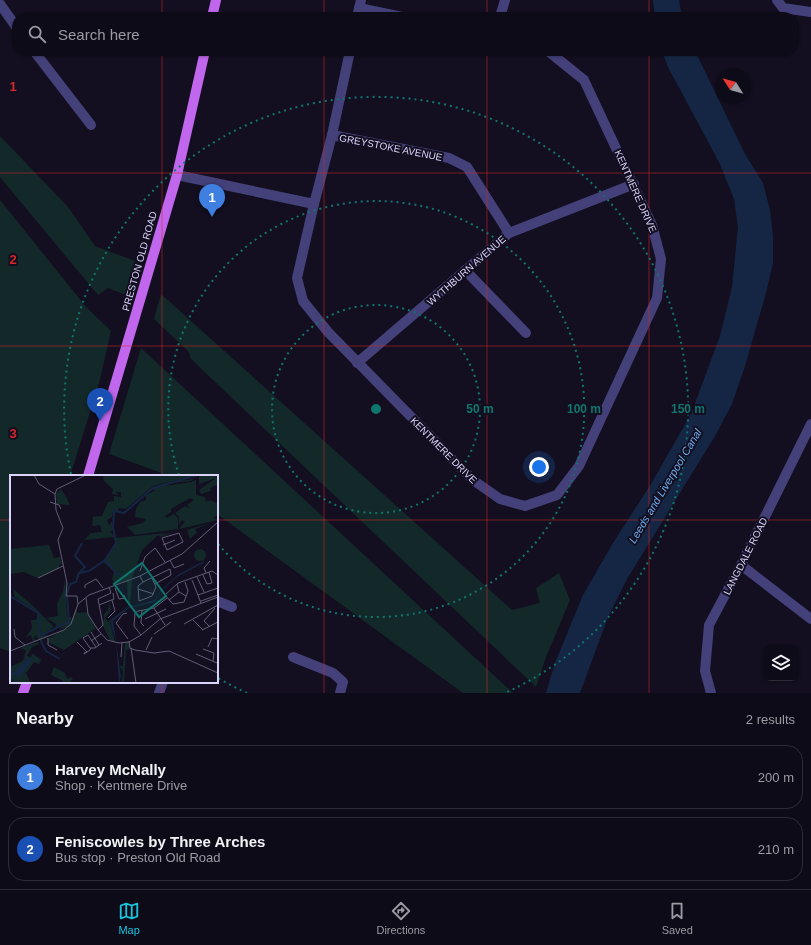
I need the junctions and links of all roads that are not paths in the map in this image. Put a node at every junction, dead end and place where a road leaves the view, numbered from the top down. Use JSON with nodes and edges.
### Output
{"nodes":[{"id":1,"x":216,"y":0,"type":"edge"},
{"id":2,"x":504,"y":0,"type":"edge"},
{"id":3,"x":778,"y":0,"type":"edge"},
{"id":4,"x":0,"y":4,"type":"edge"},
{"id":5,"x":359,"y":8,"type":"edge"},
{"id":6,"x":213,"y":12,"type":"edge"},
{"id":7,"x":378,"y":12,"type":"edge"},
{"id":8,"x":501,"y":12,"type":"edge"},
{"id":9,"x":811,"y":12,"type":"edge"},
{"id":10,"x":12,"y":21,"type":"edge"},
{"id":11,"x":38,"y":56,"type":"edge"},
{"id":12,"x":204,"y":56,"type":"edge"},
{"id":13,"x":349,"y":56,"type":"edge"},
{"id":14,"x":554,"y":56,"type":"edge"},
{"id":15,"x":91,"y":125,"type":"dead end"},
{"id":16,"x":332,"y":135,"type":"junction"},
{"id":17,"x":176,"y":175,"type":"junction"},
{"id":18,"x":634,"y":184,"type":"junction"},
{"id":19,"x":314,"y":204,"type":"junction"},
{"id":20,"x":509,"y":233,"type":"junction"},
{"id":21,"x":466,"y":270,"type":"junction"},
{"id":22,"x":526,"y":333,"type":"dead end"},
{"id":23,"x":357,"y":363,"type":"junction"},
{"id":24,"x":811,"y":424,"type":"edge"},
{"id":25,"x":88,"y":475,"type":"edge"},
{"id":26,"x":741,"y":565,"type":"junction"},
{"id":27,"x":218,"y":601,"type":"edge"},
{"id":28,"x":232,"y":607,"type":"dead end"},
{"id":29,"x":811,"y":619,"type":"edge"},
{"id":30,"x":293,"y":657,"type":"dead end"},
{"id":31,"x":27,"y":683,"type":"edge"},
{"id":32,"x":163,"y":683,"type":"edge"},
{"id":33,"x":23,"y":693,"type":"edge"},
{"id":34,"x":159,"y":693,"type":"edge"},
{"id":35,"x":340,"y":693,"type":"edge"},
{"id":36,"x":711,"y":693,"type":"edge"}],
"edges":[{"from":1,"to":6,"type":"main road"},
{"from":2,"to":8,"type":"street"},
{"from":3,"to":9,"type":"street"},
{"from":4,"to":10,"type":"street"},
{"from":5,"to":7,"type":"street"},
{"from":11,"to":15,"type":"street"},
{"from":12,"to":17,"type":"main road","name":"PRESTON OLD ROAD"},
{"from":13,"to":16,"type":"street","name":"KENTMERE DRIVE"},
{"from":14,"to":18,"type":"street","name":"KENTMERE DRIVE"},
{"from":16,"to":19,"type":"street","name":"KENTMERE DRIVE"},
{"from":16,"to":20,"type":"street","name":"GREYSTOKE AVENUE"},
{"from":17,"to":19,"type":"street"},
{"from":17,"to":25,"type":"main road","name":"PRESTON OLD ROAD"},
{"from":18,"to":20,"type":"street","name":"WYTHBURN AVENUE"},
{"from":18,"to":23,"type":"street","name":"KENTMERE DRIVE"},
{"from":19,"to":23,"type":"street","name":"KENTMERE DRIVE"},
{"from":20,"to":21,"type":"street","name":"WYTHBURN AVENUE"},
{"from":21,"to":22,"type":"street"},
{"from":21,"to":23,"type":"street","name":"WYTHBURN AVENUE"},
{"from":24,"to":26,"type":"street","name":"LANGDALE ROAD"},
{"from":26,"to":29,"type":"street"},
{"from":26,"to":36,"type":"street","name":"LANGDALE ROAD"},
{"from":27,"to":28,"type":"street"},
{"from":30,"to":35,"type":"street"},
{"from":31,"to":33,"type":"main road"},
{"from":32,"to":34,"type":"street"}]}
